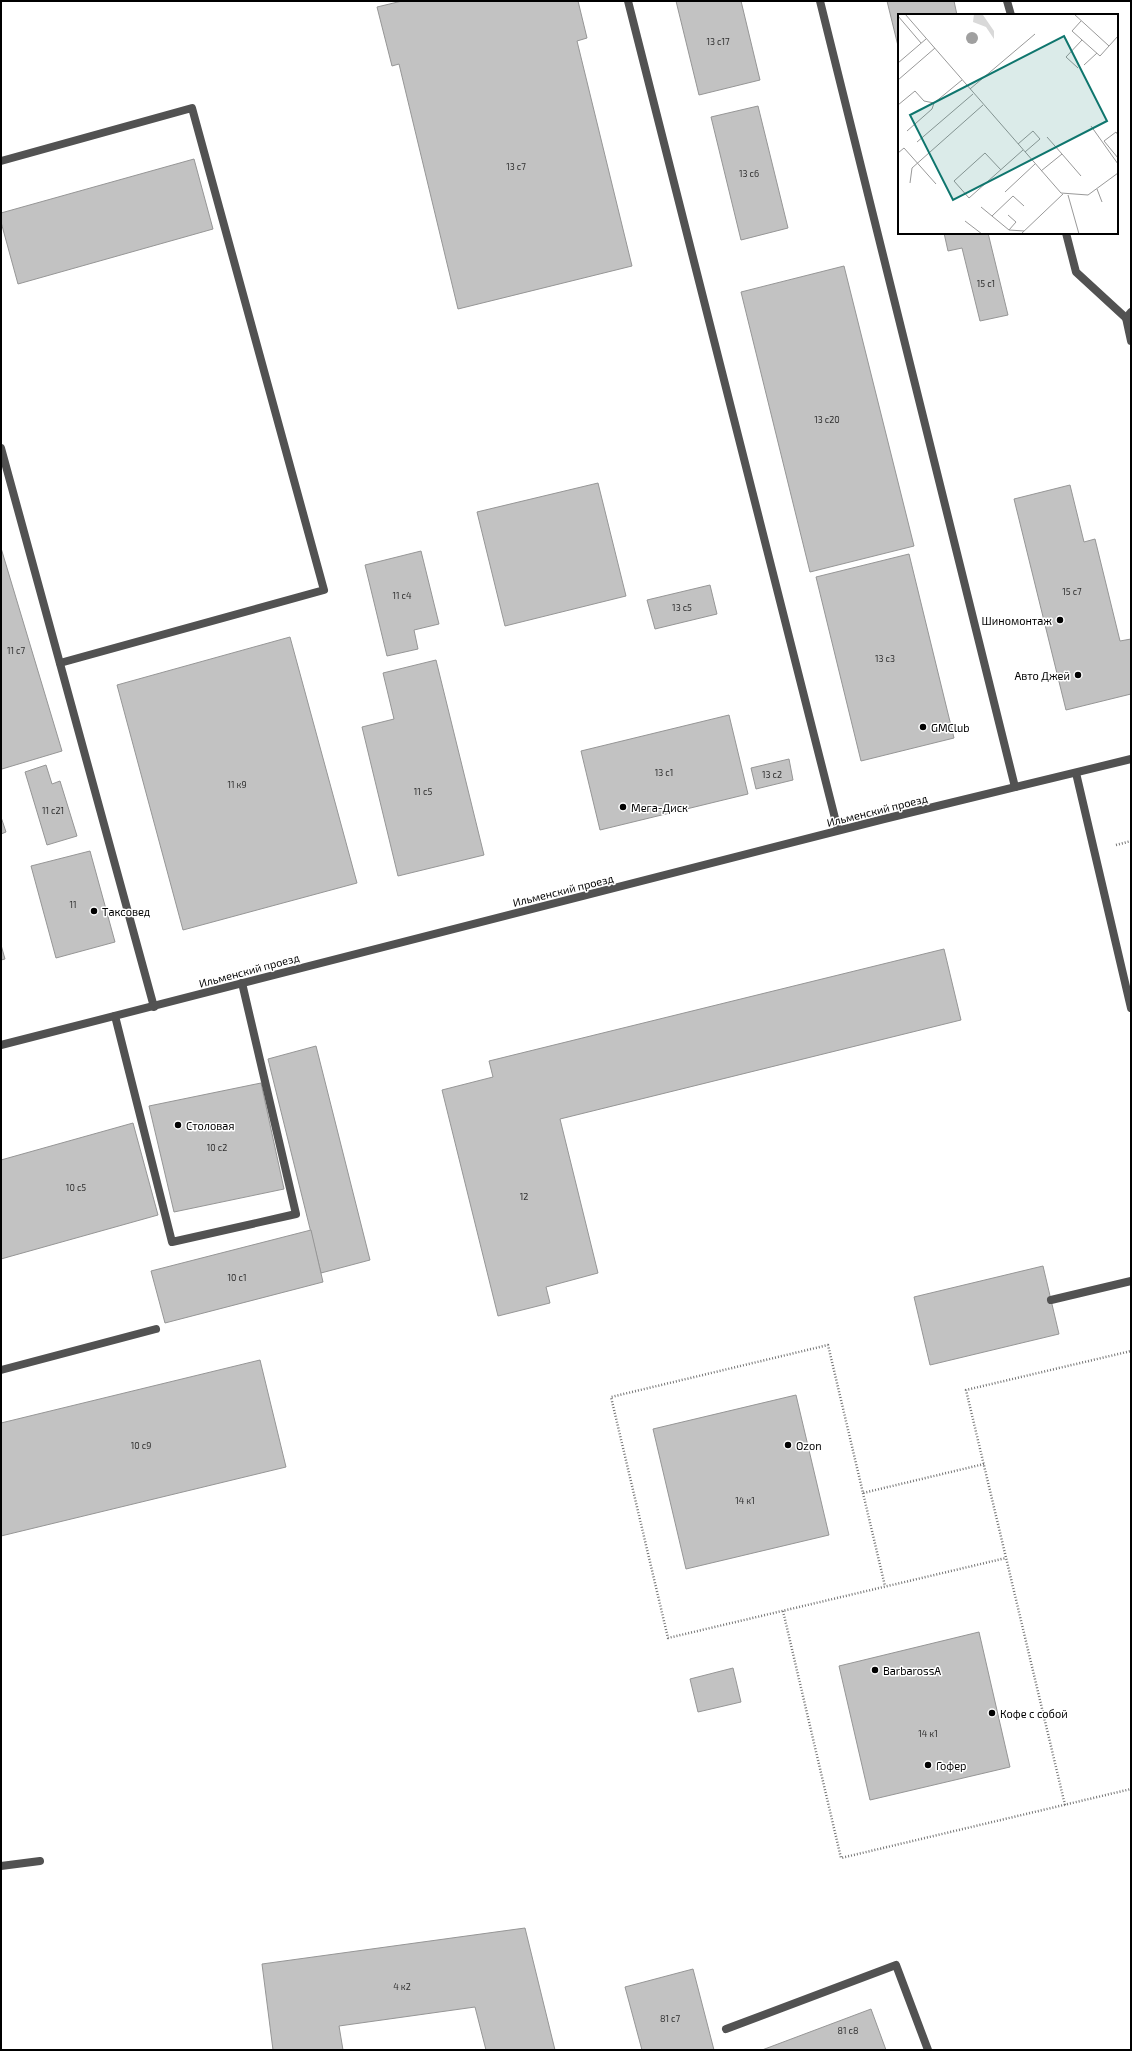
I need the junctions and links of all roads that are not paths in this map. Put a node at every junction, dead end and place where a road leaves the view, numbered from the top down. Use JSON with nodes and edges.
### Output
{"nodes":[{"id":1,"x":628,"y":1,"type":"edge"},
{"id":2,"x":820,"y":1,"type":"edge"},
{"id":3,"x":1007,"y":1,"type":"edge"},
{"id":4,"x":1010,"y":14,"type":"edge"},
{"id":5,"x":1,"y":161,"type":"edge"},
{"id":6,"x":1066,"y":234,"type":"edge"},
{"id":7,"x":1128,"y":315,"type":"edge"},
{"id":8,"x":1131,"y":341,"type":"edge"},
{"id":9,"x":1,"y":448,"type":"edge"},
{"id":10,"x":60,"y":663,"type":"junction"},
{"id":11,"x":1131,"y":760,"type":"edge"},
{"id":12,"x":1076,"y":773,"type":"junction"},
{"id":13,"x":1015,"y":787,"type":"junction"},
{"id":14,"x":838,"y":830,"type":"junction"},
{"id":15,"x":242,"y":983,"type":"junction"},
{"id":16,"x":154,"y":1007,"type":"junction"},
{"id":17,"x":1131,"y":1008,"type":"edge"},
{"id":18,"x":115,"y":1016,"type":"junction"},
{"id":19,"x":1,"y":1045,"type":"edge"},
{"id":20,"x":1131,"y":1281,"type":"edge"},
{"id":21,"x":1051,"y":1300,"type":"dead end"},
{"id":22,"x":156,"y":1329,"type":"dead end"},
{"id":23,"x":1,"y":1370,"type":"edge"},
{"id":24,"x":40,"y":1861,"type":"dead end"},
{"id":25,"x":1,"y":1866,"type":"edge"},
{"id":26,"x":726,"y":2029,"type":"dead end"},
{"id":27,"x":928,"y":2050,"type":"edge"}],
"edges":[{"from":1,"to":14,"type":"street"},
{"from":2,"to":13,"type":"street"},
{"from":3,"to":4,"type":"street"},
{"from":5,"to":10,"type":"street"},
{"from":6,"to":7,"type":"street"},
{"from":7,"to":8,"type":"street"},
{"from":9,"to":10,"type":"street"},
{"from":10,"to":16,"type":"street"},
{"from":11,"to":12,"type":"street","name":"Ильменский проезд"},
{"from":12,"to":13,"type":"street","name":"Ильменский проезд"},
{"from":12,"to":17,"type":"street"},
{"from":13,"to":14,"type":"street","name":"Ильменский проезд"},
{"from":14,"to":15,"type":"street","name":"Ильменский проезд"},
{"from":15,"to":16,"type":"street","name":"Ильменский проезд"},
{"from":15,"to":18,"type":"street"},
{"from":16,"to":18,"type":"street","name":"Ильменский проезд"},
{"from":18,"to":19,"type":"street","name":"Ильменский проезд"},
{"from":20,"to":21,"type":"street"},
{"from":22,"to":23,"type":"street"},
{"from":24,"to":25,"type":"street"},
{"from":26,"to":27,"type":"street"}]}
